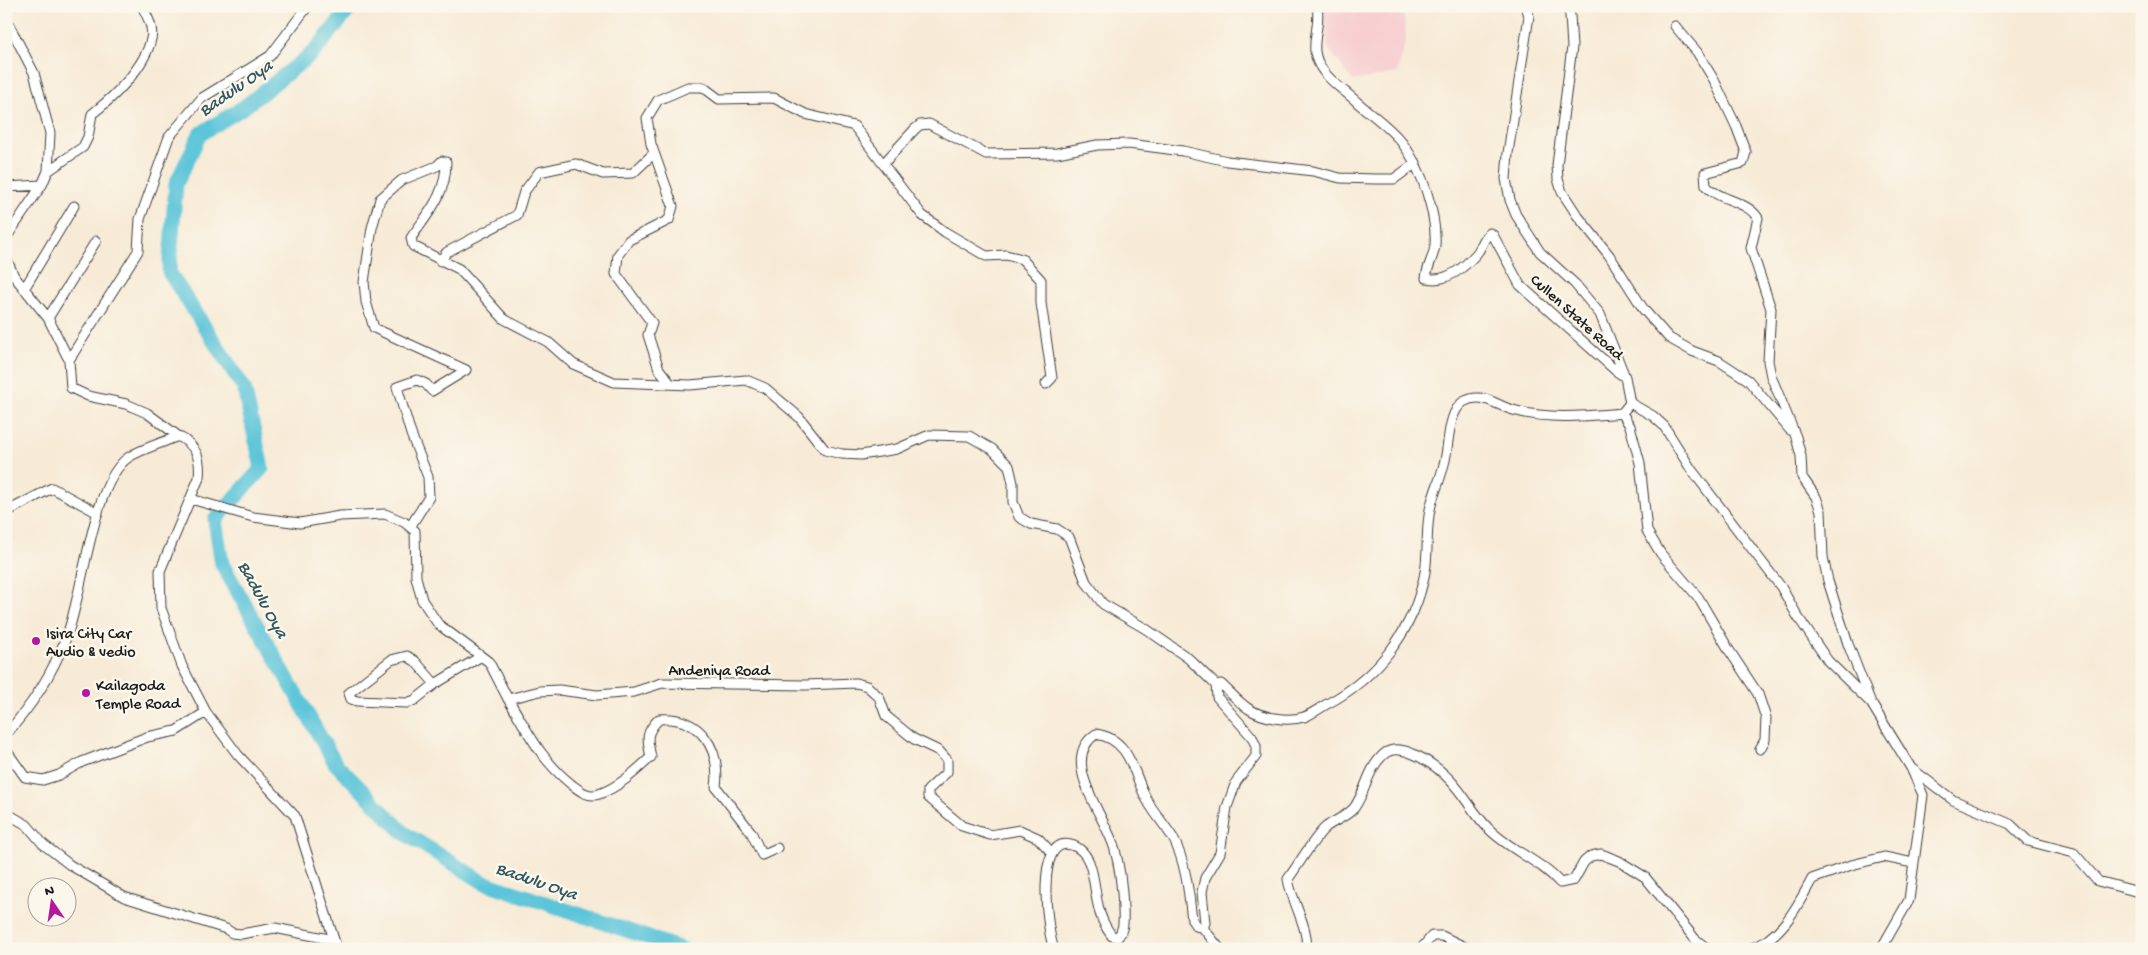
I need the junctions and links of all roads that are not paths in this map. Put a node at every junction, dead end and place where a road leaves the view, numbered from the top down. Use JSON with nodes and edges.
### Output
{"nodes":[{"id":1,"x":142,"y":6,"type":"edge"},
{"id":2,"x":308,"y":6,"type":"edge"},
{"id":3,"x":1317,"y":6,"type":"edge"},
{"id":4,"x":1526,"y":6,"type":"edge"},
{"id":5,"x":1567,"y":6,"type":"edge"},
{"id":6,"x":6,"y":19,"type":"edge"},
{"id":7,"x":1675,"y":26,"type":"dead end"},
{"id":8,"x":654,"y":153,"type":"junction"},
{"id":9,"x":884,"y":163,"type":"junction"},
{"id":10,"x":1416,"y":163,"type":"junction"},
{"id":11,"x":48,"y":171,"type":"junction"},
{"id":12,"x":42,"y":185,"type":"junction"},
{"id":13,"x":6,"y":187,"type":"edge"},
{"id":14,"x":74,"y":206,"type":"dead end"},
{"id":15,"x":6,"y":238,"type":"edge"},
{"id":16,"x":96,"y":241,"type":"dead end"},
{"id":17,"x":6,"y":258,"type":"edge"},
{"id":18,"x":440,"y":261,"type":"junction"},
{"id":19,"x":24,"y":289,"type":"junction"},
{"id":20,"x":48,"y":318,"type":"junction"},
{"id":21,"x":69,"y":360,"type":"junction"},
{"id":22,"x":1625,"y":377,"type":"junction"},
{"id":23,"x":670,"y":382,"type":"junction"},
{"id":24,"x":1046,"y":384,"type":"dead end"},
{"id":25,"x":1630,"y":403,"type":"junction"},
{"id":26,"x":1622,"y":413,"type":"junction"},
{"id":27,"x":178,"y":436,"type":"junction"},
{"id":28,"x":1796,"y":437,"type":"junction"},
{"id":29,"x":191,"y":499,"type":"junction"},
{"id":30,"x":6,"y":512,"type":"edge"},
{"id":31,"x":98,"y":513,"type":"junction"},
{"id":32,"x":410,"y":527,"type":"junction"},
{"id":33,"x":480,"y":657,"type":"junction"},
{"id":34,"x":434,"y":684,"type":"junction"},
{"id":35,"x":1216,"y":685,"type":"junction"},
{"id":36,"x":508,"y":699,"type":"junction"},
{"id":37,"x":1871,"y":703,"type":"junction"},
{"id":38,"x":206,"y":712,"type":"junction"},
{"id":39,"x":6,"y":734,"type":"edge"},
{"id":40,"x":1760,"y":749,"type":"dead end"},
{"id":41,"x":6,"y":750,"type":"edge"},
{"id":42,"x":1911,"y":768,"type":"junction"},
{"id":43,"x":6,"y":813,"type":"edge"},
{"id":44,"x":777,"y":848,"type":"dead end"},
{"id":45,"x":1052,"y":853,"type":"junction"},
{"id":46,"x":1913,"y":864,"type":"junction"},
{"id":47,"x":2142,"y":893,"type":"edge"},
{"id":48,"x":1203,"y":928,"type":"junction"},
{"id":49,"x":336,"y":944,"type":"edge"},
{"id":50,"x":1054,"y":949,"type":"edge"},
{"id":51,"x":1220,"y":949,"type":"edge"},
{"id":52,"x":1306,"y":949,"type":"edge"},
{"id":53,"x":1421,"y":949,"type":"edge"},
{"id":54,"x":1469,"y":949,"type":"edge"},
{"id":55,"x":1708,"y":949,"type":"edge"},
{"id":56,"x":1749,"y":949,"type":"edge"},
{"id":57,"x":1881,"y":949,"type":"edge"}],
"edges":[{"from":1,"to":11,"type":"street"},
{"from":2,"to":21,"type":"street"},
{"from":3,"to":10,"type":"street","name":"Cullen State Road"},
{"from":4,"to":22,"type":"street"},
{"from":5,"to":28,"type":"street"},
{"from":6,"to":11,"type":"street"},
{"from":7,"to":28,"type":"street"},
{"from":8,"to":9,"type":"street"},
{"from":8,"to":18,"type":"street"},
{"from":8,"to":23,"type":"street"},
{"from":9,"to":10,"type":"street"},
{"from":9,"to":24,"type":"street"},
{"from":10,"to":22,"type":"street","name":"Cullen State Road"},
{"from":11,"to":12,"type":"street"},
{"from":12,"to":13,"type":"street"},
{"from":12,"to":15,"type":"street"},
{"from":14,"to":19,"type":"street"},
{"from":16,"to":20,"type":"street"},
{"from":17,"to":19,"type":"street"},
{"from":18,"to":23,"type":"street"},
{"from":18,"to":32,"type":"street"},
{"from":19,"to":20,"type":"street"},
{"from":20,"to":21,"type":"street"},
{"from":21,"to":27,"type":"street"},
{"from":22,"to":25,"type":"street"},
{"from":23,"to":35,"type":"street"},
{"from":25,"to":26,"type":"street"},
{"from":25,"to":37,"type":"street"},
{"from":26,"to":35,"type":"street"},
{"from":26,"to":40,"type":"street"},
{"from":27,"to":29,"type":"street"},
{"from":27,"to":31,"type":"street"},
{"from":28,"to":37,"type":"street"},
{"from":29,"to":32,"type":"street"},
{"from":29,"to":38,"type":"street"},
{"from":30,"to":31,"type":"street"},
{"from":31,"to":39,"type":"street"},
{"from":32,"to":33,"type":"street"},
{"from":33,"to":34,"type":"street"},
{"from":33,"to":36,"type":"street"},
{"from":34,"to":34,"type":"street"},
{"from":35,"to":48,"type":"street"},
{"from":36,"to":44,"type":"street"},
{"from":36,"to":45,"type":"street","name":"Andeniya Road"},
{"from":37,"to":42,"type":"street"},
{"from":38,"to":41,"type":"street"},
{"from":38,"to":49,"type":"street"},
{"from":42,"to":46,"type":"street"},
{"from":42,"to":47,"type":"street"},
{"from":43,"to":49,"type":"street"},
{"from":45,"to":48,"type":"street"},
{"from":45,"to":50,"type":"street"},
{"from":46,"to":56,"type":"street"},
{"from":46,"to":57,"type":"street"},
{"from":48,"to":51,"type":"street"},
{"from":52,"to":55,"type":"street"},
{"from":53,"to":54,"type":"street"}]}
